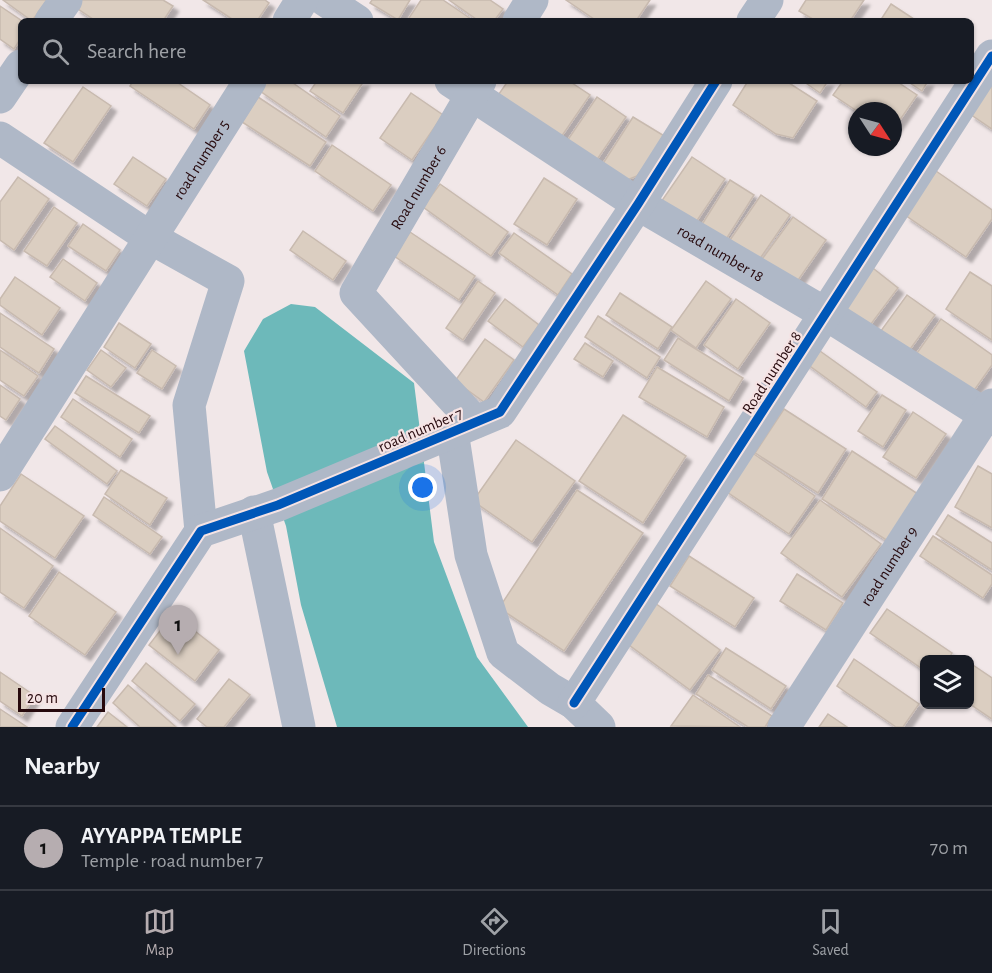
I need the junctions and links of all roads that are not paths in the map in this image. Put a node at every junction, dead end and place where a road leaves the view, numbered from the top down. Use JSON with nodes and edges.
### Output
{"nodes":[{"id":1,"x":66,"y":0,"type":"edge"},
{"id":2,"x":302,"y":0,"type":"edge"},
{"id":3,"x":325,"y":0,"type":"edge"},
{"id":4,"x":532,"y":0,"type":"edge"},
{"id":5,"x":767,"y":0,"type":"edge"},
{"id":6,"x":53,"y":18,"type":"edge"},
{"id":7,"x":291,"y":18,"type":"edge"},
{"id":8,"x":352,"y":18,"type":"edge"},
{"id":9,"x":521,"y":18,"type":"edge"},
{"id":10,"x":755,"y":18,"type":"edge"},
{"id":11,"x":992,"y":56,"type":"edge"},
{"id":12,"x":18,"y":70,"type":"edge"},
{"id":13,"x":248,"y":84,"type":"edge"},
{"id":14,"x":714,"y":84,"type":"edge"},
{"id":15,"x":974,"y":84,"type":"edge"},
{"id":16,"x":974,"y":84,"type":"edge"},
{"id":17,"x":467,"y":85,"type":"edge"},
{"id":18,"x":0,"y":97,"type":"edge"},
{"id":19,"x":0,"y":138,"type":"edge"},
{"id":20,"x":638,"y":204,"type":"junction"},
{"id":21,"x":148,"y":237,"type":"junction"},
{"id":22,"x":826,"y":314,"type":"junction"},
{"id":23,"x":990,"y":413,"type":"edge"},
{"id":24,"x":464,"y":427,"type":"junction"},
{"id":25,"x":0,"y":475,"type":"edge"},
{"id":26,"x":266,"y":508,"type":"junction"},
{"id":27,"x":201,"y":531,"type":"junction"},
{"id":28,"x":574,"y":703,"type":"junction"},
{"id":29,"x":72,"y":727,"type":"edge"},
{"id":30,"x":299,"y":727,"type":"edge"},
{"id":31,"x":599,"y":727,"type":"edge"},
{"id":32,"x":784,"y":727,"type":"edge"}],
"edges":[{"from":1,"to":6,"type":"street"},
{"from":2,"to":7,"type":"street"},
{"from":3,"to":8,"type":"street"},
{"from":4,"to":9,"type":"street"},
{"from":5,"to":10,"type":"street"},
{"from":11,"to":16,"type":"street","name":"Road number 8"},
{"from":12,"to":18,"type":"street"},
{"from":13,"to":21,"type":"street","name":"road number 5"},
{"from":14,"to":20,"type":"street","name":"road number 7"},
{"from":15,"to":22,"type":"street","name":"Road number 8"},
{"from":17,"to":20,"type":"street","name":"road number 18"},
{"from":17,"to":24,"type":"street","name":"Road number 6"},
{"from":19,"to":21,"type":"street"},
{"from":20,"to":22,"type":"street","name":"road number 18"},
{"from":20,"to":24,"type":"street","name":"road number 7"},
{"from":21,"to":25,"type":"street","name":"road number 5"},
{"from":21,"to":27,"type":"street"},
{"from":22,"to":23,"type":"street","name":"road number 18"},
{"from":22,"to":28,"type":"street","name":"Road number 8"},
{"from":23,"to":32,"type":"street","name":"road number 9"},
{"from":24,"to":26,"type":"street","name":"road number 7"},
{"from":24,"to":28,"type":"street"},
{"from":26,"to":27,"type":"street","name":"road number 7"},
{"from":26,"to":30,"type":"street"},
{"from":27,"to":29,"type":"street"},
{"from":28,"to":31,"type":"street"}]}
